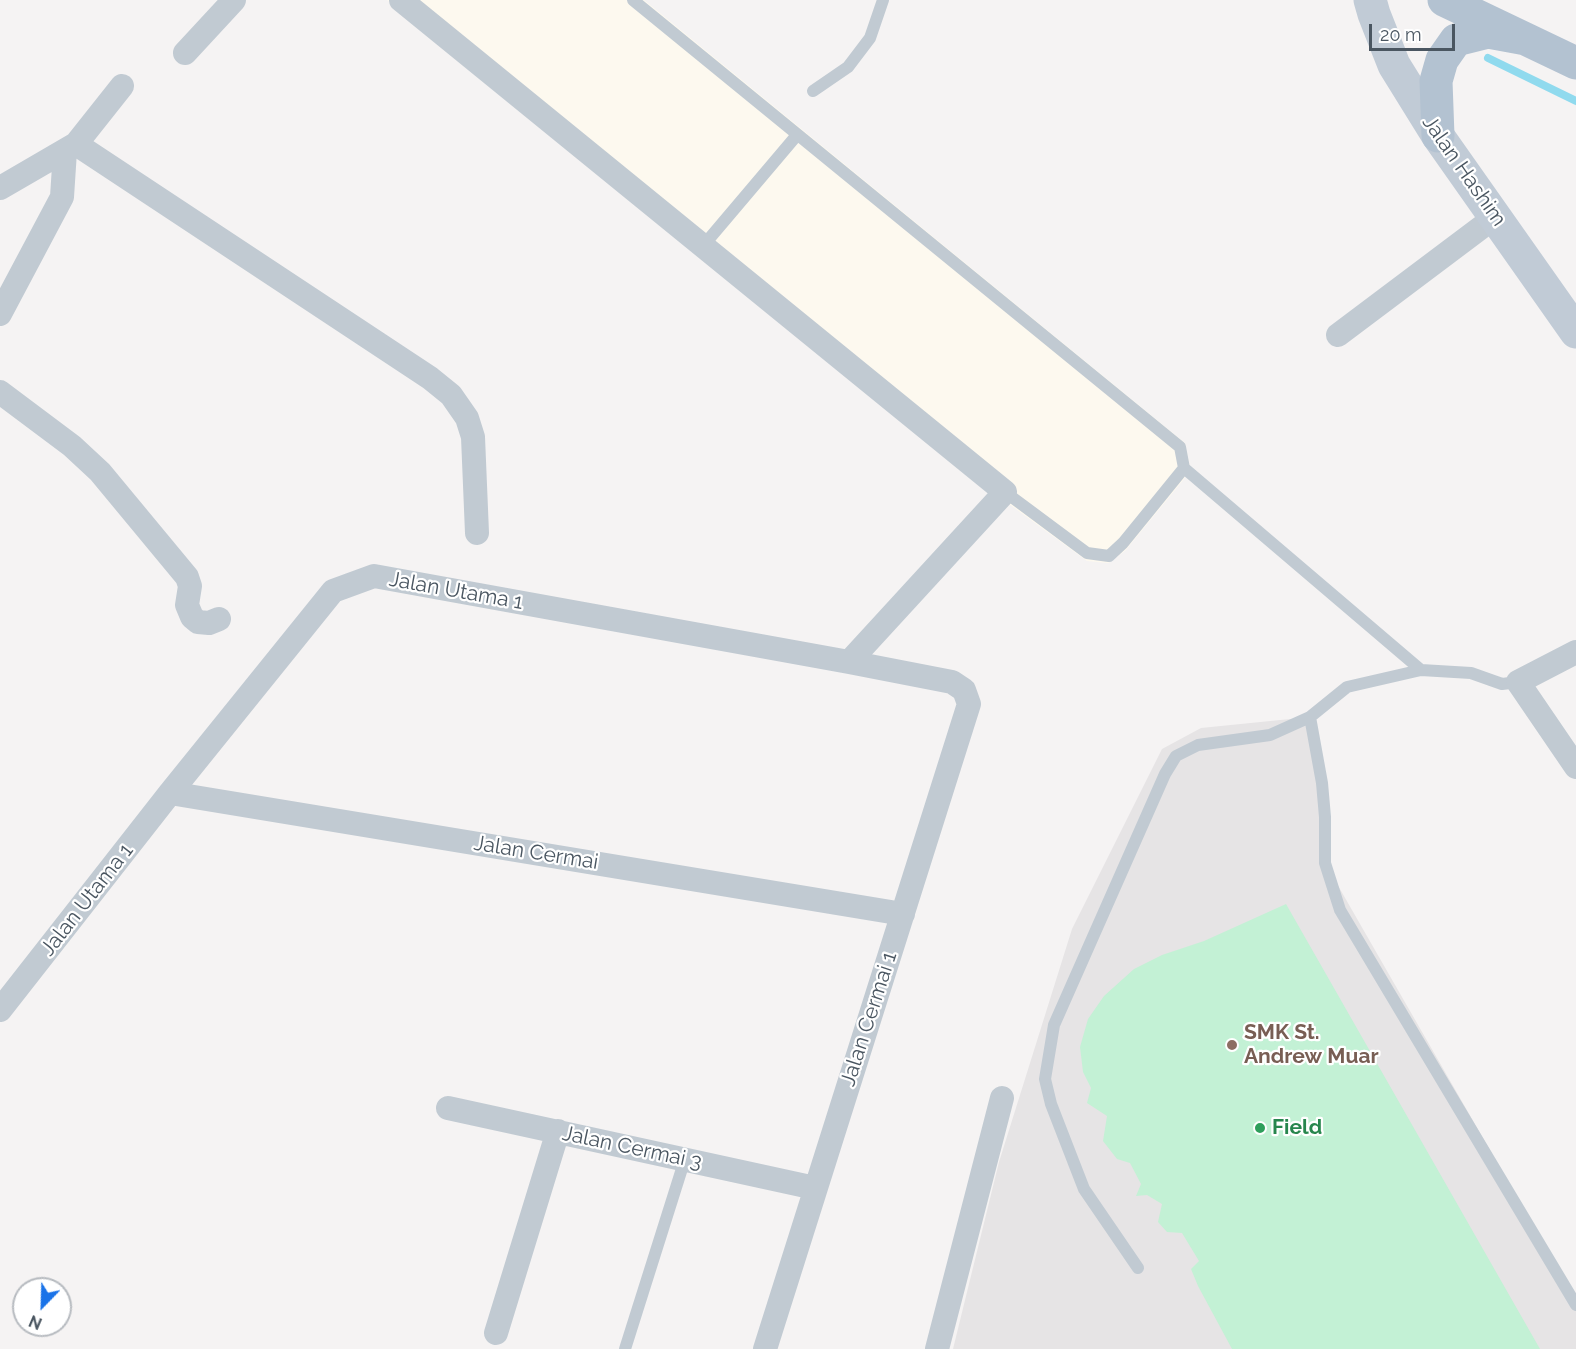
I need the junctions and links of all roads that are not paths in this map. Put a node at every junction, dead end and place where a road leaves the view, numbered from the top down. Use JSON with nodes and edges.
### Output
{"nodes":[{"id":1,"x":234,"y":0,"type":"edge"},
{"id":2,"x":401,"y":0,"type":"edge"},
{"id":3,"x":633,"y":0,"type":"edge"},
{"id":4,"x":883,"y":0,"type":"edge"},
{"id":5,"x":1370,"y":0,"type":"edge"},
{"id":6,"x":1444,"y":0,"type":"edge"},
{"id":7,"x":1526,"y":39,"type":"junction"},
{"id":8,"x":185,"y":53,"type":"dead end"},
{"id":9,"x":1576,"y":63,"type":"edge"},
{"id":10,"x":122,"y":86,"type":"dead end"},
{"id":11,"x":813,"y":91,"type":"dead end"},
{"id":12,"x":797,"y":135,"type":"junction"},
{"id":13,"x":1438,"y":136,"type":"junction"},
{"id":14,"x":70,"y":148,"type":"junction"},
{"id":15,"x":0,"y":188,"type":"edge"},
{"id":16,"x":1495,"y":217,"type":"junction"},
{"id":17,"x":703,"y":246,"type":"junction"},
{"id":18,"x":0,"y":314,"type":"edge"},
{"id":19,"x":1576,"y":332,"type":"edge"},
{"id":20,"x":1338,"y":335,"type":"dead end"},
{"id":21,"x":0,"y":392,"type":"edge"},
{"id":22,"x":1184,"y":468,"type":"junction"},
{"id":23,"x":1005,"y":492,"type":"junction"},
{"id":24,"x":477,"y":533,"type":"dead end"},
{"id":25,"x":219,"y":619,"type":"dead end"},
{"id":26,"x":1576,"y":652,"type":"edge"},
{"id":27,"x":849,"y":662,"type":"junction"},
{"id":28,"x":1421,"y":670,"type":"junction"},
{"id":29,"x":1518,"y":682,"type":"junction"},
{"id":30,"x":964,"y":690,"type":"joint"},
{"id":31,"x":1310,"y":717,"type":"junction"},
{"id":32,"x":1576,"y":767,"type":"edge"},
{"id":33,"x":170,"y":793,"type":"junction"},
{"id":34,"x":903,"y":914,"type":"junction"},
{"id":35,"x":0,"y":1010,"type":"edge"},
{"id":36,"x":1002,"y":1098,"type":"dead end"},
{"id":37,"x":448,"y":1108,"type":"dead end"},
{"id":38,"x":558,"y":1131,"type":"junction"},
{"id":39,"x":685,"y":1159,"type":"junction"},
{"id":40,"x":815,"y":1188,"type":"junction"},
{"id":41,"x":1138,"y":1268,"type":"dead end"},
{"id":42,"x":1576,"y":1305,"type":"edge"},
{"id":43,"x":496,"y":1333,"type":"dead end"},
{"id":44,"x":769,"y":1348,"type":"edge"},
{"id":45,"x":625,"y":1349,"type":"edge"},
{"id":46,"x":937,"y":1349,"type":"edge"}],
"edges":[{"from":1,"to":8,"type":"street"},
{"from":2,"to":17,"type":"street"},
{"from":3,"to":12,"type":"lane"},
{"from":4,"to":11,"type":"lane"},
{"from":5,"to":13,"type":"street","name":"Jalan Hashim"},
{"from":6,"to":7,"type":"main road"},
{"from":7,"to":9,"type":"main road"},
{"from":7,"to":13,"type":"main road"},
{"from":10,"to":14,"type":"street"},
{"from":12,"to":17,"type":"lane"},
{"from":12,"to":22,"type":"lane"},
{"from":13,"to":16,"type":"street","name":"Jalan Hashim"},
{"from":14,"to":15,"type":"street"},
{"from":14,"to":18,"type":"street"},
{"from":14,"to":24,"type":"street"},
{"from":16,"to":19,"type":"street","name":"Jalan Hashim"},
{"from":16,"to":20,"type":"street"},
{"from":17,"to":23,"type":"street"},
{"from":21,"to":25,"type":"street"},
{"from":22,"to":23,"type":"lane"},
{"from":22,"to":28,"type":"lane"},
{"from":23,"to":27,"type":"street"},
{"from":26,"to":29,"type":"street"},
{"from":27,"to":30,"type":"street","name":"Jalan Utama 1"},
{"from":27,"to":33,"type":"street","name":"Jalan Utama 1"},
{"from":28,"to":29,"type":"lane"},
{"from":28,"to":31,"type":"lane"},
{"from":29,"to":32,"type":"street"},
{"from":30,"to":34,"type":"street","name":"Jalan Cermai 1"},
{"from":31,"to":41,"type":"lane"},
{"from":31,"to":42,"type":"lane"},
{"from":33,"to":34,"type":"street","name":"Jalan Cermai"},
{"from":33,"to":35,"type":"street","name":"Jalan Utama 1"},
{"from":34,"to":40,"type":"street","name":"Jalan Cermai 1"},
{"from":36,"to":46,"type":"street"},
{"from":37,"to":38,"type":"street","name":"Jalan Cermai 3"},
{"from":38,"to":39,"type":"street","name":"Jalan Cermai 3"},
{"from":38,"to":43,"type":"street"},
{"from":39,"to":40,"type":"street","name":"Jalan Cermai 3"},
{"from":39,"to":45,"type":"lane"},
{"from":40,"to":44,"type":"street","name":"Jalan Cermai 1"}]}
